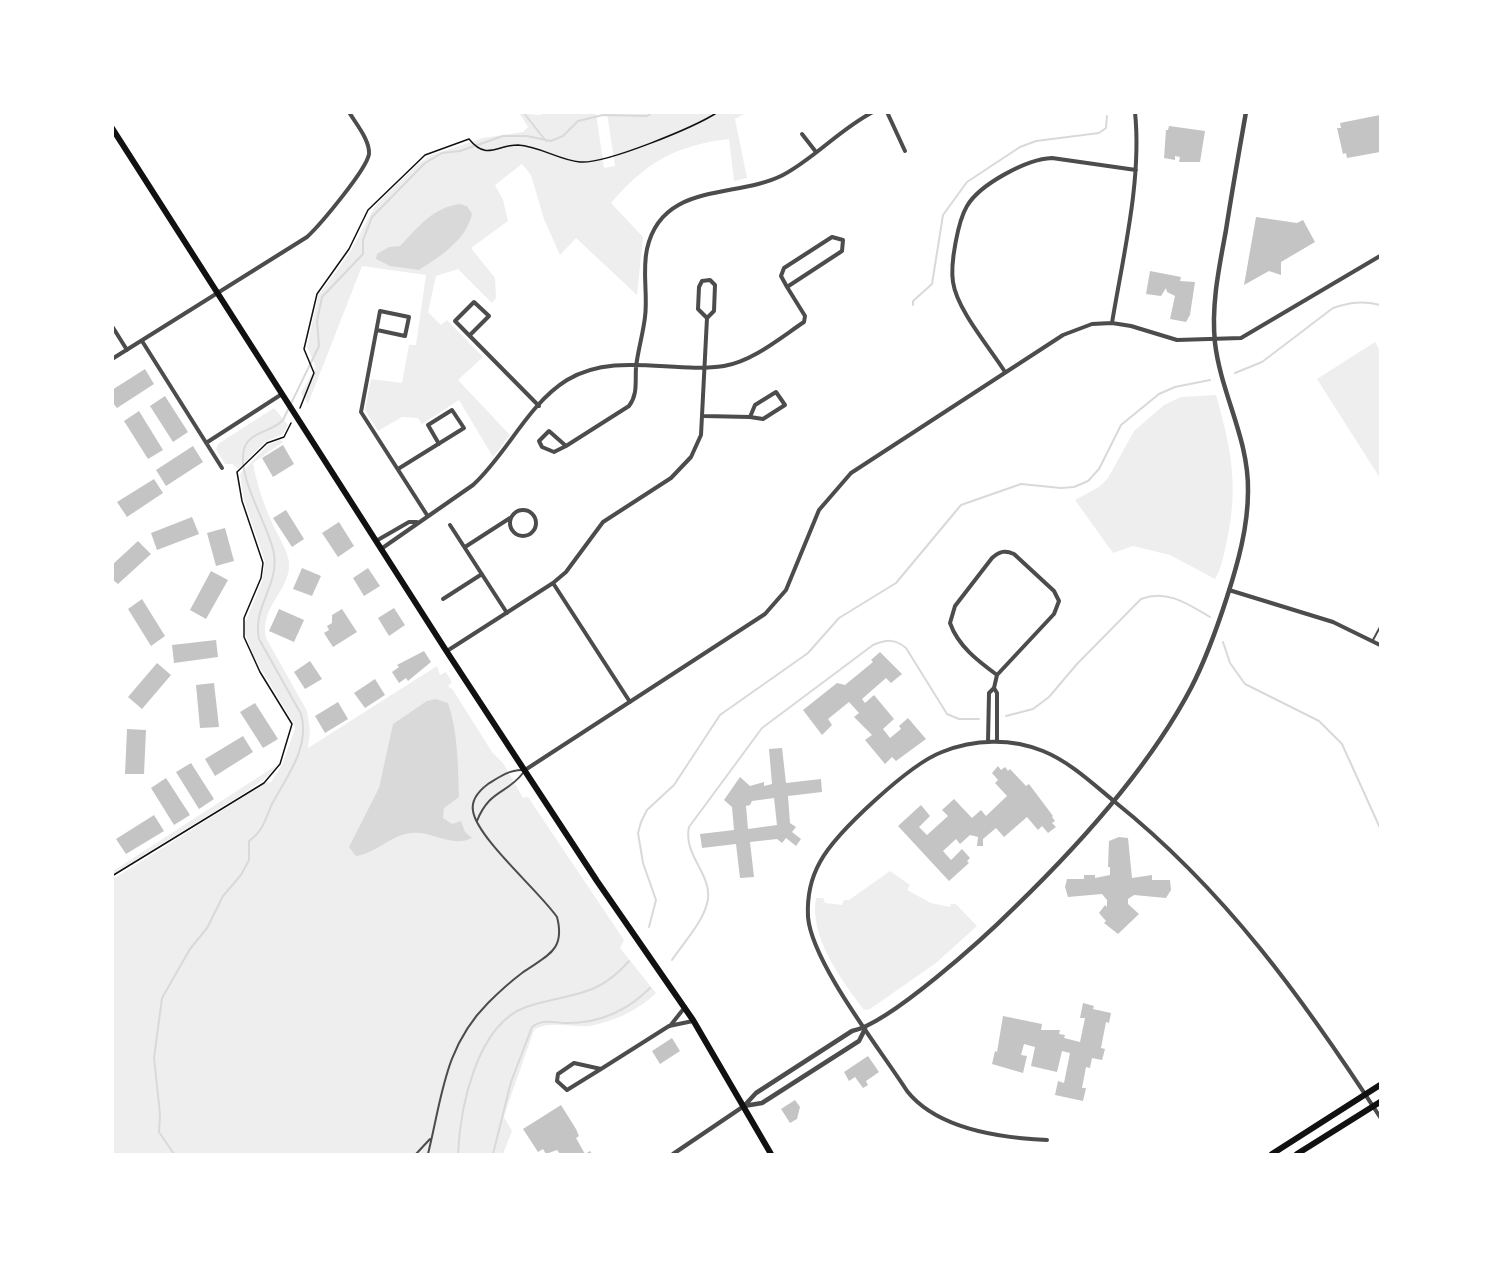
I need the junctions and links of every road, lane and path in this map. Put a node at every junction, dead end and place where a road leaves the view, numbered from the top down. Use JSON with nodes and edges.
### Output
{"nodes":[{"id":1,"x":349,"y":112,"type":"edge"},
{"id":2,"x":718,"y":112,"type":"edge"},
{"id":3,"x":873,"y":112,"type":"edge"},
{"id":4,"x":887,"y":112,"type":"edge"},
{"id":5,"x":1135,"y":112,"type":"edge"},
{"id":6,"x":1246,"y":112,"type":"edge"},
{"id":7,"x":112,"y":128,"type":"edge"},
{"id":8,"x":802,"y":134,"type":"dead end"},
{"id":9,"x":906,"y":151,"type":"dead end"},
{"id":10,"x":816,"y":152,"type":"junction"},
{"id":11,"x":1136,"y":170,"type":"junction"},
{"id":12,"x":1380,"y":256,"type":"edge"},
{"id":13,"x":788,"y":287,"type":"junction"},
{"id":14,"x":218,"y":294,"type":"junction"},
{"id":15,"x":707,"y":318,"type":"junction"},
{"id":16,"x":1112,"y":323,"type":"junction"},
{"id":17,"x":112,"y":326,"type":"edge"},
{"id":18,"x":377,"y":330,"type":"junction"},
{"id":19,"x":470,"y":335,"type":"junction"},
{"id":20,"x":1215,"y":340,"type":"junction"},
{"id":21,"x":142,"y":341,"type":"junction"},
{"id":22,"x":127,"y":350,"type":"junction"},
{"id":23,"x":112,"y":360,"type":"edge"},
{"id":24,"x":636,"y":366,"type":"junction"},
{"id":25,"x":705,"y":367,"type":"junction"},
{"id":26,"x":1005,"y":372,"type":"junction"},
{"id":27,"x":282,"y":394,"type":"junction"},
{"id":28,"x":304,"y":401,"type":"dead end"},
{"id":29,"x":538,"y":406,"type":"junction"},
{"id":30,"x":704,"y":416,"type":"junction"},
{"id":31,"x":750,"y":417,"type":"junction"},
{"id":32,"x":288,"y":429,"type":"dead end"},
{"id":33,"x":206,"y":442,"type":"junction"},
{"id":34,"x":439,"y":444,"type":"junction"},
{"id":35,"x":566,"y":446,"type":"junction"},
{"id":36,"x":222,"y":468,"type":"dead end"},
{"id":37,"x":398,"y":469,"type":"junction"},
{"id":38,"x":428,"y":515,"type":"junction"},
{"id":39,"x":512,"y":517,"type":"junction"},
{"id":40,"x":417,"y":522,"type":"junction"},
{"id":41,"x":450,"y":525,"type":"dead end"},
{"id":42,"x":376,"y":541,"type":"junction"},
{"id":43,"x":465,"y":547,"type":"junction"},
{"id":44,"x":381,"y":549,"type":"junction"},
{"id":45,"x":482,"y":574,"type":"junction"},
{"id":46,"x":553,"y":584,"type":"junction"},
{"id":47,"x":1229,"y":590,"type":"junction"},
{"id":48,"x":443,"y":599,"type":"dead end"},
{"id":49,"x":507,"y":613,"type":"junction"},
{"id":50,"x":1380,"y":627,"type":"edge"},
{"id":51,"x":1373,"y":641,"type":"junction"},
{"id":52,"x":1380,"y":645,"type":"edge"},
{"id":53,"x":447,"y":652,"type":"junction"},
{"id":54,"x":997,"y":675,"type":"junction"},
{"id":55,"x":994,"y":688,"type":"junction"},
{"id":56,"x":630,"y":702,"type":"junction"},
{"id":57,"x":988,"y":742,"type":"junction"},
{"id":58,"x":997,"y":742,"type":"junction"},
{"id":59,"x":525,"y":770,"type":"junction"},
{"id":60,"x":1113,"y":800,"type":"junction"},
{"id":61,"x":477,"y":821,"type":"junction"},
{"id":62,"x":112,"y":876,"type":"edge"},
{"id":63,"x":685,"y":1007,"type":"junction"},
{"id":64,"x":693,"y":1020,"type":"junction"},
{"id":65,"x":669,"y":1026,"type":"junction"},
{"id":66,"x":865,"y":1029,"type":"junction"},
{"id":67,"x":601,"y":1069,"type":"junction"},
{"id":68,"x":1380,"y":1085,"type":"edge"},
{"id":69,"x":1366,"y":1094,"type":"junction"},
{"id":70,"x":1380,"y":1102,"type":"edge"},
{"id":71,"x":744,"y":1106,"type":"junction"},
{"id":72,"x":1374,"y":1106,"type":"junction"},
{"id":73,"x":1380,"y":1117,"type":"edge"},
{"id":74,"x":432,"y":1136,"type":"junction"},
{"id":75,"x":1047,"y":1140,"type":"dead end"},
{"id":76,"x":416,"y":1155,"type":"edge"},
{"id":77,"x":428,"y":1155,"type":"edge"},
{"id":78,"x":673,"y":1155,"type":"edge"},
{"id":79,"x":771,"y":1155,"type":"edge"},
{"id":80,"x":1272,"y":1155,"type":"edge"},
{"id":81,"x":1298,"y":1155,"type":"edge"}],
"edges":[{"from":1,"to":14,"type":"street"},
{"from":2,"to":28,"type":"path"},
{"from":3,"to":10,"type":"street"},
{"from":4,"to":9,"type":"street"},
{"from":5,"to":11,"type":"street"},
{"from":6,"to":20,"type":"street"},
{"from":7,"to":14,"type":"main road"},
{"from":8,"to":10,"type":"street"},
{"from":10,"to":24,"type":"street"},
{"from":11,"to":16,"type":"street"},
{"from":11,"to":26,"type":"street"},
{"from":12,"to":20,"type":"street"},
{"from":13,"to":13,"type":"street"},
{"from":13,"to":25,"type":"street"},
{"from":14,"to":21,"type":"street"},
{"from":14,"to":27,"type":"main road"},
{"from":15,"to":15,"type":"street"},
{"from":15,"to":25,"type":"street"},
{"from":16,"to":20,"type":"street"},
{"from":16,"to":26,"type":"street"},
{"from":17,"to":22,"type":"street"},
{"from":18,"to":18,"type":"street"},
{"from":18,"to":37,"type":"street"},
{"from":19,"to":19,"type":"street"},
{"from":19,"to":29,"type":"street"},
{"from":20,"to":47,"type":"street"},
{"from":21,"to":22,"type":"street"},
{"from":21,"to":33,"type":"street"},
{"from":22,"to":23,"type":"street"},
{"from":24,"to":25,"type":"street"},
{"from":24,"to":29,"type":"street"},
{"from":24,"to":35,"type":"street"},
{"from":25,"to":30,"type":"street"},
{"from":26,"to":56,"type":"street"},
{"from":27,"to":33,"type":"street"},
{"from":27,"to":42,"type":"main road"},
{"from":29,"to":38,"type":"street"},
{"from":30,"to":31,"type":"street"},
{"from":30,"to":46,"type":"street"},
{"from":31,"to":31,"type":"street"},
{"from":32,"to":62,"type":"path"},
{"from":33,"to":36,"type":"street"},
{"from":34,"to":34,"type":"street"},
{"from":34,"to":37,"type":"street"},
{"from":35,"to":35,"type":"street"},
{"from":37,"to":38,"type":"street"},
{"from":38,"to":40,"type":"street"},
{"from":39,"to":39,"type":"street"},
{"from":39,"to":43,"type":"street"},
{"from":40,"to":42,"type":"street"},
{"from":40,"to":44,"type":"street"},
{"from":41,"to":43,"type":"street"},
{"from":42,"to":44,"type":"main road"},
{"from":43,"to":45,"type":"street"},
{"from":44,"to":53,"type":"main road"},
{"from":45,"to":48,"type":"street"},
{"from":45,"to":49,"type":"street"},
{"from":46,"to":49,"type":"street"},
{"from":46,"to":56,"type":"street"},
{"from":47,"to":51,"type":"street"},
{"from":47,"to":60,"type":"street"},
{"from":49,"to":53,"type":"street"},
{"from":50,"to":51,"type":"lane"},
{"from":51,"to":52,"type":"street"},
{"from":53,"to":59,"type":"main road"},
{"from":54,"to":54,"type":"street"},
{"from":54,"to":55,"type":"street"},
{"from":55,"to":57,"type":"street"},
{"from":55,"to":58,"type":"street"},
{"from":56,"to":59,"type":"street"},
{"from":57,"to":58,"type":"street"},
{"from":57,"to":66,"type":"street"},
{"from":58,"to":60,"type":"street"},
{"from":59,"to":61,"type":"lane"},
{"from":59,"to":61,"type":"lane"},
{"from":59,"to":63,"type":"main road"},
{"from":60,"to":66,"type":"street"},
{"from":60,"to":69,"type":"street"},
{"from":61,"to":74,"type":"lane"},
{"from":63,"to":64,"type":"main road"},
{"from":63,"to":65,"type":"street"},
{"from":64,"to":65,"type":"street"},
{"from":64,"to":71,"type":"main road"},
{"from":65,"to":67,"type":"street"},
{"from":66,"to":71,"type":"street"},
{"from":66,"to":71,"type":"street"},
{"from":66,"to":75,"type":"street"},
{"from":67,"to":67,"type":"street"},
{"from":68,"to":69,"type":"main road"},
{"from":69,"to":72,"type":"street"},
{"from":69,"to":80,"type":"main road"},
{"from":70,"to":72,"type":"main road"},
{"from":71,"to":78,"type":"street"},
{"from":71,"to":79,"type":"main road"},
{"from":72,"to":73,"type":"street"},
{"from":72,"to":81,"type":"main road"},
{"from":74,"to":76,"type":"lane"},
{"from":74,"to":77,"type":"lane"}]}
